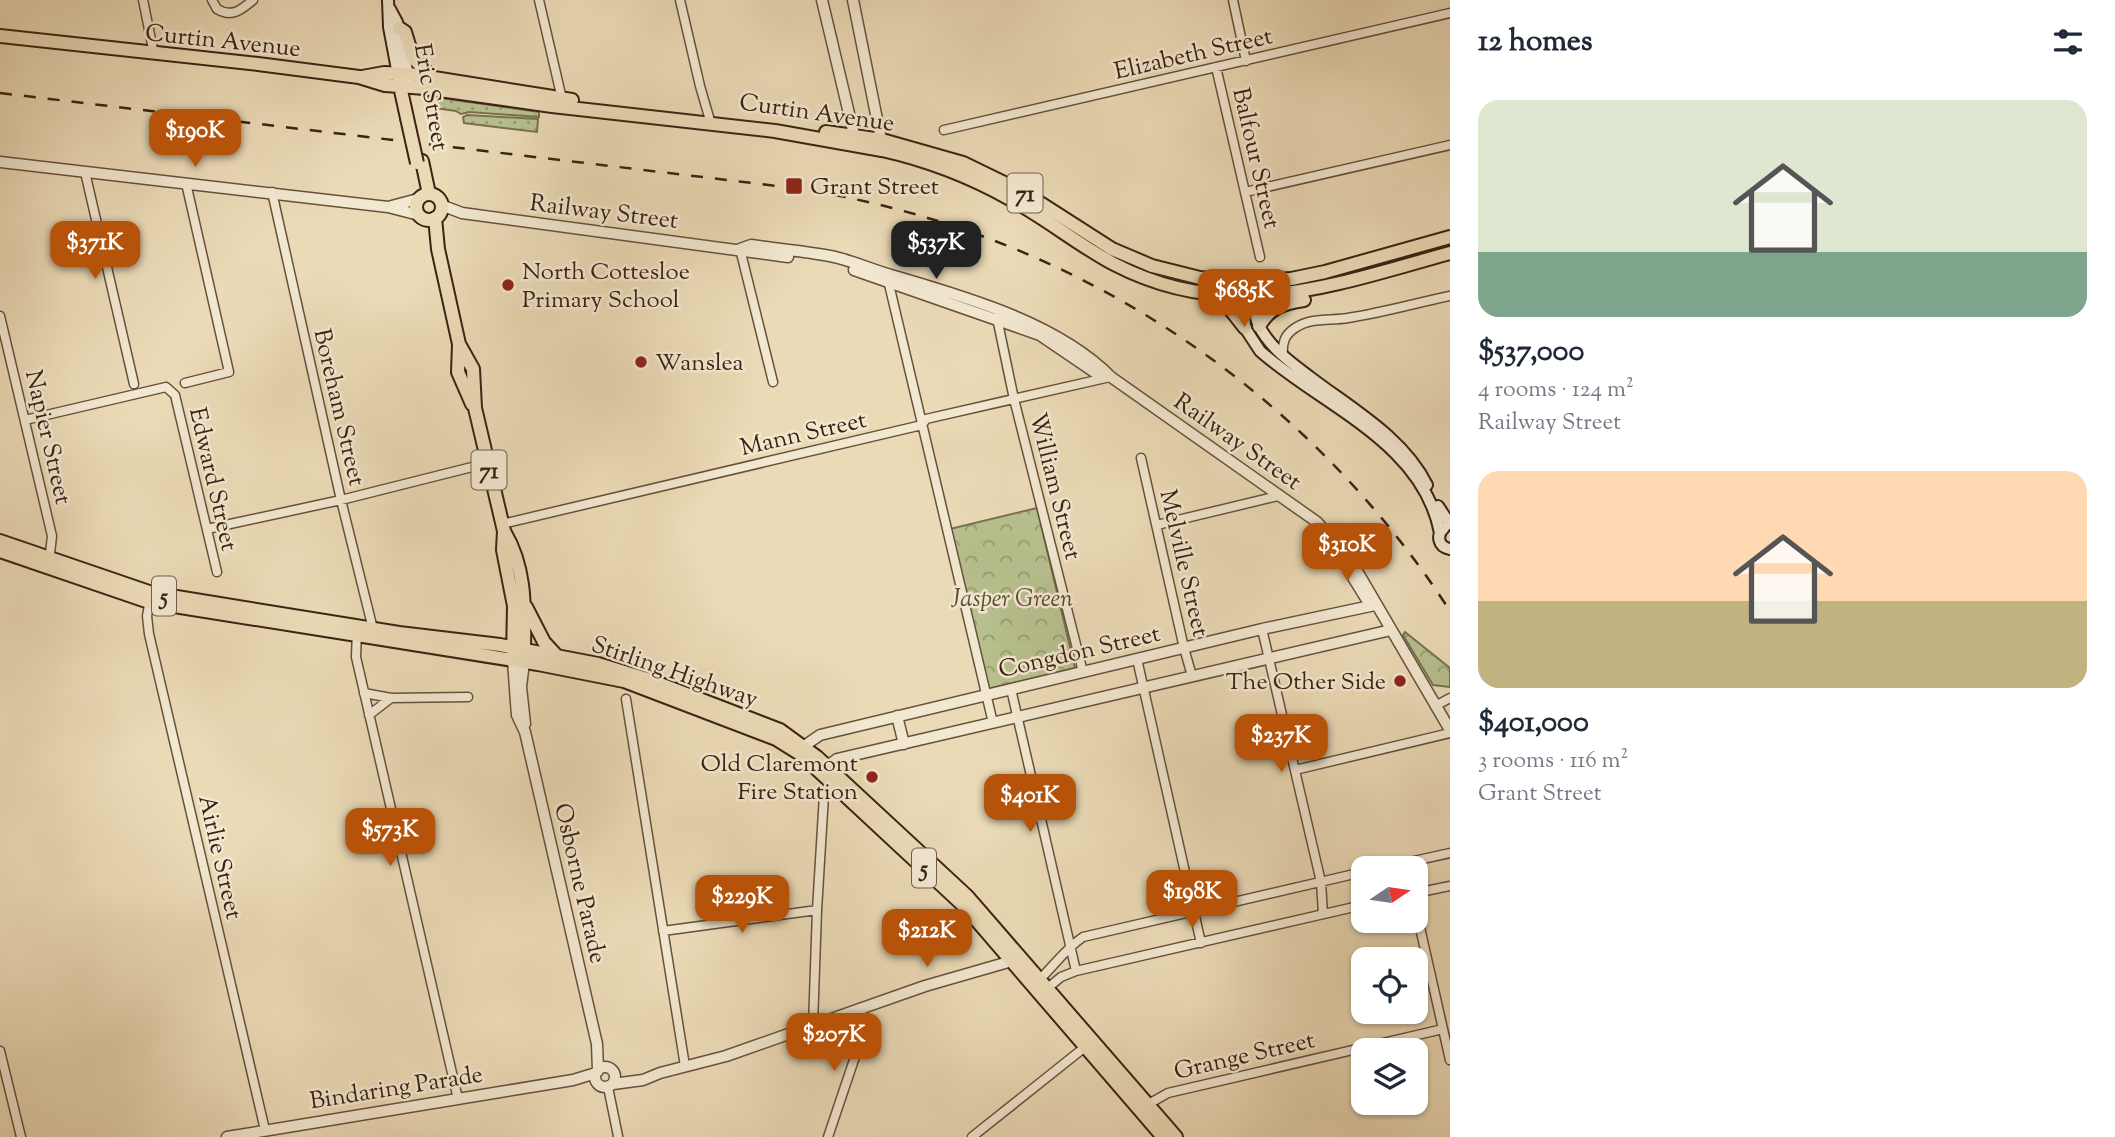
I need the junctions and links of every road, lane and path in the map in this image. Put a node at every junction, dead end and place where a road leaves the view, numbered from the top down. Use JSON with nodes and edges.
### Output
{"nodes":[{"id":1,"x":143,"y":0,"type":"edge"},
{"id":2,"x":212,"y":0,"type":"edge"},
{"id":3,"x":253,"y":0,"type":"edge"},
{"id":4,"x":540,"y":0,"type":"edge"},
{"id":5,"x":680,"y":0,"type":"edge"},
{"id":6,"x":822,"y":0,"type":"edge"},
{"id":7,"x":853,"y":0,"type":"edge"},
{"id":8,"x":1233,"y":0,"type":"edge"},
{"id":9,"x":389,"y":4,"type":"edge"},
{"id":10,"x":244,"y":7,"type":"junction"},
{"id":11,"x":1450,"y":13,"type":"edge"},
{"id":12,"x":250,"y":15,"type":"dead end"},
{"id":13,"x":399,"y":28,"type":"junction"},
{"id":14,"x":0,"y":36,"type":"edge"},
{"id":15,"x":154,"y":54,"type":"junction"},
{"id":16,"x":1246,"y":61,"type":"junction"},
{"id":17,"x":1216,"y":67,"type":"junction"},
{"id":18,"x":432,"y":78,"type":"junction"},
{"id":19,"x":404,"y":80,"type":"junction"},
{"id":20,"x":563,"y":103,"type":"junction"},
{"id":21,"x":707,"y":120,"type":"junction"},
{"id":22,"x":944,"y":130,"type":"dead end"},
{"id":23,"x":855,"y":140,"type":"junction"},
{"id":24,"x":881,"y":145,"type":"junction"},
{"id":25,"x":1450,"y":145,"type":"edge"},
{"id":26,"x":0,"y":162,"type":"edge"},
{"id":27,"x":85,"y":172,"type":"junction"},
{"id":28,"x":186,"y":183,"type":"junction"},
{"id":29,"x":272,"y":192,"type":"junction"},
{"id":30,"x":1245,"y":192,"type":"junction"},
{"id":31,"x":424,"y":196,"type":"junction"},
{"id":32,"x":388,"y":207,"type":"junction"},
{"id":33,"x":432,"y":215,"type":"junction"},
{"id":34,"x":1450,"y":230,"type":"edge"},
{"id":35,"x":1450,"y":237,"type":"edge"},
{"id":36,"x":1432,"y":242,"type":"junction"},
{"id":37,"x":740,"y":249,"type":"junction"},
{"id":38,"x":1450,"y":253,"type":"edge"},
{"id":39,"x":1260,"y":257,"type":"dead end"},
{"id":40,"x":887,"y":277,"type":"junction"},
{"id":41,"x":1247,"y":282,"type":"junction"},
{"id":42,"x":1339,"y":283,"type":"junction"},
{"id":43,"x":1219,"y":295,"type":"junction"},
{"id":44,"x":1248,"y":296,"type":"junction"},
{"id":45,"x":1450,"y":297,"type":"edge"},
{"id":46,"x":996,"y":313,"type":"junction"},
{"id":47,"x":0,"y":316,"type":"edge"},
{"id":48,"x":1259,"y":326,"type":"junction"},
{"id":49,"x":1245,"y":328,"type":"junction"},
{"id":50,"x":4,"y":347,"type":"edge"},
{"id":51,"x":1283,"y":356,"type":"junction"},
{"id":52,"x":1293,"y":371,"type":"junction"},
{"id":53,"x":1111,"y":377,"type":"junction"},
{"id":54,"x":773,"y":382,"type":"dead end"},
{"id":55,"x":184,"y":383,"type":"dead end"},
{"id":56,"x":134,"y":384,"type":"dead end"},
{"id":57,"x":1014,"y":399,"type":"junction"},
{"id":58,"x":25,"y":420,"type":"junction"},
{"id":59,"x":922,"y":425,"type":"junction"},
{"id":60,"x":1141,"y":458,"type":"dead end"},
{"id":61,"x":488,"y":463,"type":"junction"},
{"id":62,"x":1278,"y":496,"type":"junction"},
{"id":63,"x":341,"y":500,"type":"junction"},
{"id":64,"x":1157,"y":525,"type":"junction"},
{"id":65,"x":1450,"y":525,"type":"edge"},
{"id":66,"x":503,"y":528,"type":"junction"},
{"id":67,"x":206,"y":529,"type":"junction"},
{"id":68,"x":1440,"y":533,"type":"junction"},
{"id":69,"x":0,"y":541,"type":"edge"},
{"id":70,"x":1450,"y":550,"type":"edge"},
{"id":71,"x":0,"y":551,"type":"edge"},
{"id":72,"x":49,"y":563,"type":"junction"},
{"id":73,"x":217,"y":572,"type":"dead end"},
{"id":74,"x":151,"y":598,"type":"junction"},
{"id":75,"x":1376,"y":605,"type":"junction"},
{"id":76,"x":526,"y":607,"type":"junction"},
{"id":77,"x":372,"y":624,"type":"junction"},
{"id":78,"x":1262,"y":629,"type":"junction"},
{"id":79,"x":1391,"y":630,"type":"junction"},
{"id":80,"x":357,"y":631,"type":"junction"},
{"id":81,"x":1184,"y":648,"type":"junction"},
{"id":82,"x":519,"y":655,"type":"junction"},
{"id":83,"x":556,"y":655,"type":"junction"},
{"id":84,"x":1268,"y":658,"type":"junction"},
{"id":85,"x":1137,"y":659,"type":"junction"},
{"id":86,"x":1083,"y":672,"type":"junction"},
{"id":87,"x":1192,"y":676,"type":"junction"},
{"id":88,"x":1143,"y":688,"type":"junction"},
{"id":89,"x":1011,"y":689,"type":"junction"},
{"id":90,"x":364,"y":693,"type":"junction"},
{"id":91,"x":986,"y":695,"type":"junction"},
{"id":92,"x":468,"y":697,"type":"dead end"},
{"id":93,"x":391,"y":698,"type":"junction"},
{"id":94,"x":1450,"y":698,"type":"edge"},
{"id":95,"x":626,"y":699,"type":"dead end"},
{"id":96,"x":1450,"y":704,"type":"edge"},
{"id":97,"x":1437,"y":710,"type":"junction"},
{"id":98,"x":369,"y":715,"type":"junction"},
{"id":99,"x":897,"y":716,"type":"junction"},
{"id":100,"x":1018,"y":717,"type":"junction"},
{"id":101,"x":993,"y":723,"type":"junction"},
{"id":102,"x":1450,"y":731,"type":"edge"},
{"id":103,"x":904,"y":744,"type":"junction"},
{"id":104,"x":802,"y":751,"type":"junction"},
{"id":105,"x":824,"y":769,"type":"junction"},
{"id":106,"x":1295,"y":770,"type":"junction"},
{"id":107,"x":824,"y":795,"type":"dead end"},
{"id":108,"x":1450,"y":853,"type":"edge"},
{"id":109,"x":1428,"y":858,"type":"edge"},
{"id":110,"x":1351,"y":875,"type":"edge"},
{"id":111,"x":1321,"y":882,"type":"junction"},
{"id":112,"x":1450,"y":886,"type":"edge"},
{"id":113,"x":1428,"y":891,"type":"edge"},
{"id":114,"x":1351,"y":908,"type":"edge"},
{"id":115,"x":817,"y":911,"type":"junction"},
{"id":116,"x":1194,"y":911,"type":"junction"},
{"id":117,"x":1323,"y":914,"type":"junction"},
{"id":118,"x":663,"y":931,"type":"junction"},
{"id":119,"x":1421,"y":933,"type":"edge"},
{"id":120,"x":1201,"y":943,"type":"junction"},
{"id":121,"x":1070,"y":945,"type":"junction"},
{"id":122,"x":1010,"y":959,"type":"junction"},
{"id":123,"x":1076,"y":971,"type":"junction"},
{"id":124,"x":1040,"y":987,"type":"junction"},
{"id":125,"x":860,"y":1008,"type":"junction"},
{"id":126,"x":813,"y":1025,"type":"junction"},
{"id":127,"x":1443,"y":1029,"type":"junction"},
{"id":128,"x":1448,"y":1041,"type":"edge"},
{"id":129,"x":597,"y":1044,"type":"junction"},
{"id":130,"x":1086,"y":1046,"type":"junction"},
{"id":131,"x":0,"y":1051,"type":"edge"},
{"id":132,"x":1450,"y":1060,"type":"edge"},
{"id":133,"x":685,"y":1066,"type":"junction"},
{"id":134,"x":597,"y":1072,"type":"junction"},
{"id":135,"x":609,"y":1079,"type":"junction"},
{"id":136,"x":573,"y":1080,"type":"junction"},
{"id":137,"x":458,"y":1098,"type":"junction"},
{"id":138,"x":1144,"y":1107,"type":"junction"},
{"id":139,"x":265,"y":1130,"type":"junction"},
{"id":140,"x":618,"y":1136,"type":"edge"},
{"id":141,"x":21,"y":1137,"type":"edge"},
{"id":142,"x":227,"y":1137,"type":"edge"},
{"id":143,"x":828,"y":1137,"type":"edge"},
{"id":144,"x":972,"y":1137,"type":"edge"},
{"id":145,"x":1163,"y":1137,"type":"edge"},
{"id":146,"x":1176,"y":1137,"type":"edge"}],
"edges":[{"from":1,"to":15,"type":"street"},
{"from":2,"to":10,"type":"street"},
{"from":3,"to":10,"type":"street"},
{"from":4,"to":20,"type":"street"},
{"from":5,"to":21,"type":"street"},
{"from":6,"to":23,"type":"street"},
{"from":7,"to":24,"type":"street"},
{"from":8,"to":16,"type":"street"},
{"from":9,"to":13,"type":"main road","name":"Eric Street"},
{"from":9,"to":19,"type":"main road","name":"Eric Street"},
{"from":10,"to":12,"type":"street"},
{"from":11,"to":16,"type":"street","name":"Elizabeth Street"},
{"from":13,"to":18,"type":"main road"},
{"from":13,"to":19,"type":"main road","name":"Eric Street"},
{"from":14,"to":15,"type":"main road","name":"Curtin Avenue"},
{"from":15,"to":19,"type":"main road","name":"Curtin Avenue"},
{"from":16,"to":17,"type":"street","name":"Elizabeth Street"},
{"from":17,"to":22,"type":"street","name":"Elizabeth Street"},
{"from":17,"to":30,"type":"street","name":"Balfour Street"},
{"from":18,"to":19,"type":"main road","name":"Curtin Avenue","number":"71"},
{"from":18,"to":20,"type":"main road","name":"Curtin Avenue","number":"71"},
{"from":19,"to":20,"type":"main road","name":"Curtin Avenue","number":"71"},
{"from":19,"to":31,"type":"main road","name":"Eric Street","number":"71","bridge":true},
{"from":20,"to":21,"type":"main road","name":"Curtin Avenue","number":"71"},
{"from":21,"to":23,"type":"main road","name":"Curtin Avenue","number":"71"},
{"from":23,"to":24,"type":"main road","name":"Curtin Avenue","number":"71"},
{"from":24,"to":41,"type":"main road","name":"Curtin Avenue","number":"71"},
{"from":24,"to":43,"type":"main road","name":"Curtin Avenue","number":"71"},
{"from":25,"to":30,"type":"street"},
{"from":26,"to":27,"type":"street","name":"Railway Street"},
{"from":27,"to":28,"type":"street","name":"Railway Street"},
{"from":27,"to":56,"type":"street"},
{"from":28,"to":29,"type":"street","name":"Railway Street"},
{"from":28,"to":55,"type":"street"},
{"from":29,"to":32,"type":"street","name":"Railway Street"},
{"from":29,"to":63,"type":"street","name":"Boreham Street"},
{"from":30,"to":39,"type":"street","name":"Balfour Street"},
{"from":31,"to":32,"type":"street","name":"Railway Street"},
{"from":31,"to":33,"type":"main road","number":"71"},
{"from":31,"to":33,"type":"main road","number":"71"},
{"from":32,"to":33,"type":"street","name":"Railway Street"},
{"from":33,"to":37,"type":"street","name":"Railway Street"},
{"from":33,"to":61,"type":"main road","number":"71"},
{"from":34,"to":36,"type":"main road"},
{"from":35,"to":36,"type":"main road","number":"71"},
{"from":36,"to":41,"type":"main road","number":"71"},
{"from":37,"to":40,"type":"street","name":"Railway Street"},
{"from":37,"to":54,"type":"street"},
{"from":38,"to":42,"type":"main road","number":"71"},
{"from":40,"to":46,"type":"street","name":"Railway Street"},
{"from":40,"to":59,"type":"street"},
{"from":41,"to":44,"type":"main road"},
{"from":42,"to":44,"type":"main road","number":"71"},
{"from":42,"to":48,"type":"main road"},
{"from":43,"to":44,"type":"main road","number":"71"},
{"from":43,"to":49,"type":"main road"},
{"from":44,"to":48,"type":"main road"},
{"from":44,"to":49,"type":"main road"},
{"from":45,"to":51,"type":"street"},
{"from":46,"to":53,"type":"street","name":"Railway Street"},
{"from":46,"to":57,"type":"street","name":"William Street"},
{"from":47,"to":50,"type":"street","name":"Napier Street"},
{"from":48,"to":51,"type":"main road"},
{"from":49,"to":52,"type":"main road"},
{"from":50,"to":58,"type":"street","name":"Napier Street"},
{"from":51,"to":52,"type":"main road"},
{"from":52,"to":65,"type":"main road"},
{"from":52,"to":68,"type":"main road"},
{"from":53,"to":57,"type":"street","name":"Mann Street"},
{"from":53,"to":62,"type":"street","name":"Railway Street"},
{"from":57,"to":59,"type":"street","name":"Mann Street"},
{"from":57,"to":86,"type":"street","name":"William Street"},
{"from":58,"to":67,"type":"street","name":"Edward Street"},
{"from":58,"to":72,"type":"street","name":"Napier Street"},
{"from":59,"to":66,"type":"street","name":"Mann Street"},
{"from":59,"to":91,"type":"street"},
{"from":60,"to":64,"type":"street","name":"Melville Street"},
{"from":61,"to":63,"type":"street"},
{"from":61,"to":66,"type":"main road","number":"71"},
{"from":62,"to":64,"type":"street"},
{"from":62,"to":75,"type":"street","name":"Railway Street"},
{"from":63,"to":67,"type":"street"},
{"from":63,"to":77,"type":"street","name":"Boreham Street"},
{"from":64,"to":81,"type":"street","name":"Melville Street"},
{"from":65,"to":68,"type":"main road"},
{"from":66,"to":76,"type":"main road","number":"71"},
{"from":66,"to":82,"type":"main road","number":"71"},
{"from":67,"to":73,"type":"street","name":"Edward Street"},
{"from":68,"to":70,"type":"main road"},
{"from":69,"to":72,"type":"main road","name":"Stirling Highway","number":"5"},
{"from":71,"to":72,"type":"main road","name":"Stirling Highway","number":"5"},
{"from":72,"to":74,"type":"main road","name":"Stirling Highway","number":"5"},
{"from":74,"to":80,"type":"main road","name":"Stirling Highway","number":"5"},
{"from":74,"to":139,"type":"street","name":"Airlie Street"},
{"from":75,"to":78,"type":"street","name":"Congdon Street"},
{"from":75,"to":79,"type":"street","name":"Railway Street"},
{"from":76,"to":82,"type":"main road","number":"71"},
{"from":76,"to":83,"type":"main road","number":"71"},
{"from":77,"to":80,"type":"main road","name":"Stirling Highway","number":"5"},
{"from":77,"to":82,"type":"main road","name":"Stirling Highway","number":"5"},
{"from":78,"to":81,"type":"street","name":"Congdon Street"},
{"from":78,"to":84,"type":"street"},
{"from":79,"to":84,"type":"street","name":"Congdon Street"},
{"from":79,"to":97,"type":"street","name":"Railway Street"},
{"from":80,"to":82,"type":"main road","name":"Stirling Highway","number":"5"},
{"from":80,"to":90,"type":"street"},
{"from":81,"to":85,"type":"street","name":"Congdon Street"},
{"from":81,"to":87,"type":"street","name":"Melville Street"},
{"from":82,"to":83,"type":"main road","name":"Stirling Highway","number":"5"},
{"from":82,"to":104,"type":"main road","name":"Stirling Highway","number":"5"},
{"from":82,"to":129,"type":"street","name":"Osborne Parade"},
{"from":83,"to":104,"type":"main road","name":"Stirling Highway","number":"5"},
{"from":84,"to":87,"type":"street","name":"Congdon Street"},
{"from":84,"to":106,"type":"street"},
{"from":85,"to":86,"type":"street","name":"Congdon Street"},
{"from":85,"to":88,"type":"street"},
{"from":86,"to":89,"type":"street","name":"Congdon Street"},
{"from":87,"to":88,"type":"street","name":"Congdon Street"},
{"from":88,"to":100,"type":"street","name":"Congdon Street"},
{"from":88,"to":116,"type":"street"},
{"from":89,"to":91,"type":"street","name":"Congdon Street"},
{"from":89,"to":100,"type":"street"},
{"from":90,"to":93,"type":"street"},
{"from":90,"to":98,"type":"street"},
{"from":91,"to":99,"type":"street","name":"Congdon Street"},
{"from":91,"to":101,"type":"street"},
{"from":92,"to":93,"type":"street"},
{"from":93,"to":98,"type":"street"},
{"from":94,"to":97,"type":"street"},
{"from":95,"to":118,"type":"street"},
{"from":96,"to":97,"type":"street"},
{"from":97,"to":102,"type":"street","name":"Railway Street"},
{"from":98,"to":137,"type":"street"},
{"from":99,"to":103,"type":"street"},
{"from":99,"to":104,"type":"street","name":"Congdon Street"},
{"from":100,"to":101,"type":"street","name":"Congdon Street"},
{"from":100,"to":121,"type":"street"},
{"from":101,"to":103,"type":"street","name":"Congdon Street"},
{"from":102,"to":106,"type":"street"},
{"from":103,"to":105,"type":"street","name":"Congdon Street"},
{"from":104,"to":105,"type":"main road","name":"Stirling Highway","number":"5"},
{"from":105,"to":122,"type":"main road","name":"Stirling Highway","number":"5"},
{"from":105,"to":124,"type":"main road","name":"Stirling Highway","number":"5"},
{"from":106,"to":111,"type":"street"},
{"from":107,"to":115,"type":"street"},
{"from":108,"to":109,"type":"street"},
{"from":110,"to":111,"type":"street"},
{"from":111,"to":116,"type":"street"},
{"from":111,"to":117,"type":"street"},
{"from":112,"to":113,"type":"street"},
{"from":114,"to":117,"type":"street"},
{"from":115,"to":118,"type":"street"},
{"from":115,"to":126,"type":"street"},
{"from":116,"to":120,"type":"street"},
{"from":116,"to":121,"type":"street"},
{"from":117,"to":120,"type":"street"},
{"from":118,"to":133,"type":"street"},
{"from":119,"to":127,"type":"street"},
{"from":120,"to":123,"type":"street"},
{"from":121,"to":123,"type":"street"},
{"from":121,"to":124,"type":"street"},
{"from":122,"to":124,"type":"main road","name":"Stirling Highway","number":"5"},
{"from":122,"to":125,"type":"street","name":"Bindaring Parade"},
{"from":123,"to":124,"type":"street"},
{"from":124,"to":130,"type":"main road","name":"Stirling Highway","number":"5"},
{"from":124,"to":138,"type":"main road","name":"Stirling Highway","number":"5"},
{"from":125,"to":126,"type":"street","name":"Bindaring Parade"},
{"from":125,"to":143,"type":"street"},
{"from":126,"to":133,"type":"street","name":"Bindaring Parade"},
{"from":127,"to":128,"type":"street"},
{"from":127,"to":138,"type":"street","name":"Grange Street"},
{"from":128,"to":132,"type":"street"},
{"from":129,"to":134,"type":"street","name":"Osborne Parade"},
{"from":129,"to":135,"type":"street","name":"Osborne Parade"},
{"from":130,"to":138,"type":"main road","name":"Stirling Highway","number":"5"},
{"from":130,"to":144,"type":"street"},
{"from":131,"to":141,"type":"street"},
{"from":133,"to":135,"type":"street","name":"Bindaring Parade"},
{"from":134,"to":135,"type":"street","name":"Osborne Parade"},
{"from":134,"to":136,"type":"street","name":"Bindaring Parade"},
{"from":135,"to":136,"type":"street","name":"Bindaring Parade"},
{"from":135,"to":140,"type":"street","name":"Osborne Parade"},
{"from":136,"to":137,"type":"street","name":"Bindaring Parade"},
{"from":137,"to":139,"type":"street","name":"Bindaring Parade"},
{"from":138,"to":145,"type":"main road","name":"Stirling Highway","number":"5"},
{"from":138,"to":146,"type":"main road","name":"Stirling Highway","number":"5"},
{"from":139,"to":142,"type":"street","name":"Bindaring Parade"}]}
